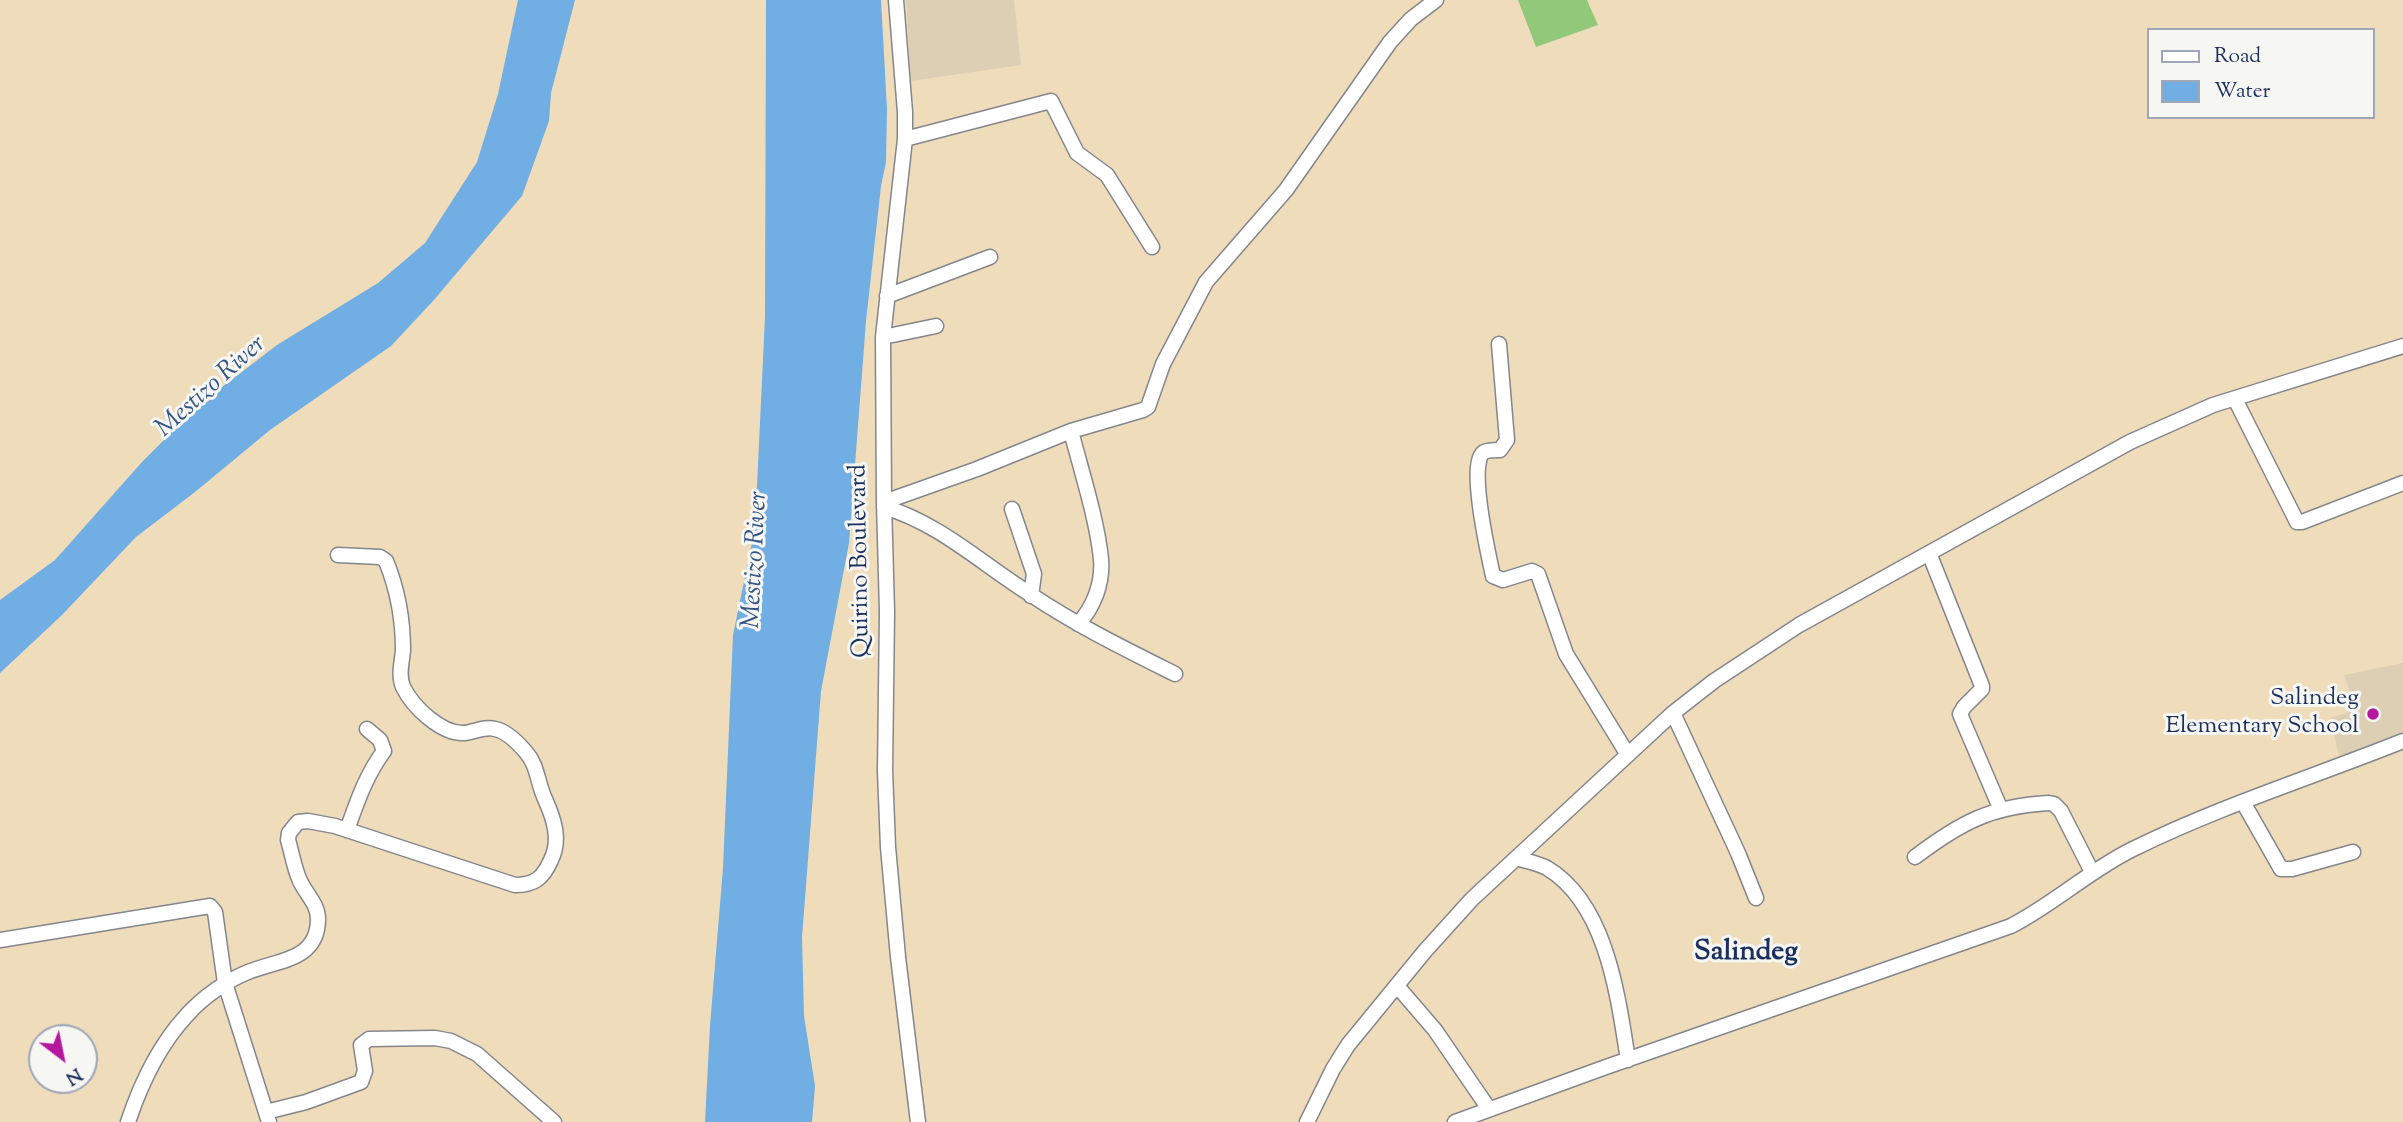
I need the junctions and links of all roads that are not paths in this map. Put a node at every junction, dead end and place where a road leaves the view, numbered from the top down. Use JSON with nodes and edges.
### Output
{"nodes":[{"id":1,"x":896,"y":0,"type":"edge"},
{"id":2,"x":1436,"y":0,"type":"edge"},
{"id":3,"x":905,"y":139,"type":"junction"},
{"id":4,"x":1152,"y":247,"type":"dead end"},
{"id":5,"x":990,"y":257,"type":"dead end"},
{"id":6,"x":887,"y":296,"type":"junction"},
{"id":7,"x":936,"y":326,"type":"dead end"},
{"id":8,"x":883,"y":337,"type":"junction"},
{"id":9,"x":1499,"y":344,"type":"dead end"},
{"id":10,"x":2403,"y":346,"type":"edge"},
{"id":11,"x":2235,"y":399,"type":"junction"},
{"id":12,"x":1071,"y":431,"type":"junction"},
{"id":13,"x":2403,"y":483,"type":"edge"},
{"id":14,"x":884,"y":505,"type":"junction"},
{"id":15,"x":1012,"y":509,"type":"dead end"},
{"id":16,"x":1929,"y":553,"type":"junction"},
{"id":17,"x":338,"y":555,"type":"dead end"},
{"id":18,"x":1031,"y":596,"type":"junction"},
{"id":19,"x":1079,"y":624,"type":"junction"},
{"id":20,"x":1175,"y":674,"type":"dead end"},
{"id":21,"x":1673,"y":713,"type":"junction"},
{"id":22,"x":367,"y":729,"type":"dead end"},
{"id":23,"x":2403,"y":741,"type":"edge"},
{"id":24,"x":1628,"y":755,"type":"junction"},
{"id":25,"x":2243,"y":802,"type":"junction"},
{"id":26,"x":2001,"y":810,"type":"junction"},
{"id":27,"x":347,"y":830,"type":"junction"},
{"id":28,"x":2353,"y":852,"type":"dead end"},
{"id":29,"x":1915,"y":857,"type":"dead end"},
{"id":30,"x":1516,"y":858,"type":"junction"},
{"id":31,"x":2092,"y":872,"type":"junction"},
{"id":32,"x":1756,"y":898,"type":"dead end"},
{"id":33,"x":0,"y":940,"type":"edge"},
{"id":34,"x":224,"y":975,"type":"junction"},
{"id":35,"x":1398,"y":986,"type":"junction"},
{"id":36,"x":1628,"y":1060,"type":"junction"},
{"id":37,"x":1489,"y":1109,"type":"junction"},
{"id":38,"x":267,"y":1117,"type":"edge"},
{"id":39,"x":128,"y":1122,"type":"edge"},
{"id":40,"x":554,"y":1122,"type":"edge"},
{"id":41,"x":918,"y":1122,"type":"edge"},
{"id":42,"x":1307,"y":1122,"type":"edge"},
{"id":43,"x":1455,"y":1122,"type":"edge"}],
"edges":[{"from":1,"to":3,"type":"street","name":"Quirino Boulevard"},
{"from":2,"to":12,"type":"street"},
{"from":3,"to":4,"type":"street"},
{"from":3,"to":6,"type":"street","name":"Quirino Boulevard"},
{"from":5,"to":6,"type":"street"},
{"from":6,"to":8,"type":"street","name":"Quirino Boulevard"},
{"from":7,"to":8,"type":"street"},
{"from":8,"to":14,"type":"street","name":"Quirino Boulevard"},
{"from":9,"to":24,"type":"street"},
{"from":10,"to":11,"type":"street"},
{"from":11,"to":13,"type":"street"},
{"from":11,"to":16,"type":"street"},
{"from":12,"to":14,"type":"street"},
{"from":12,"to":19,"type":"street"},
{"from":14,"to":18,"type":"street"},
{"from":14,"to":41,"type":"street","name":"Quirino Boulevard"},
{"from":15,"to":18,"type":"street"},
{"from":16,"to":21,"type":"street"},
{"from":16,"to":26,"type":"street"},
{"from":17,"to":27,"type":"street"},
{"from":18,"to":19,"type":"street"},
{"from":19,"to":20,"type":"street"},
{"from":21,"to":24,"type":"street"},
{"from":21,"to":32,"type":"street"},
{"from":22,"to":27,"type":"street"},
{"from":23,"to":25,"type":"street"},
{"from":24,"to":30,"type":"street"},
{"from":25,"to":28,"type":"street"},
{"from":25,"to":31,"type":"street"},
{"from":26,"to":29,"type":"street"},
{"from":26,"to":31,"type":"street"},
{"from":27,"to":34,"type":"street"},
{"from":30,"to":35,"type":"street"},
{"from":30,"to":36,"type":"street"},
{"from":31,"to":36,"type":"street"},
{"from":33,"to":34,"type":"street"},
{"from":34,"to":38,"type":"street"},
{"from":34,"to":39,"type":"street"},
{"from":35,"to":37,"type":"street"},
{"from":35,"to":42,"type":"street"},
{"from":36,"to":37,"type":"street"},
{"from":37,"to":43,"type":"street"},
{"from":38,"to":40,"type":"street"}]}
